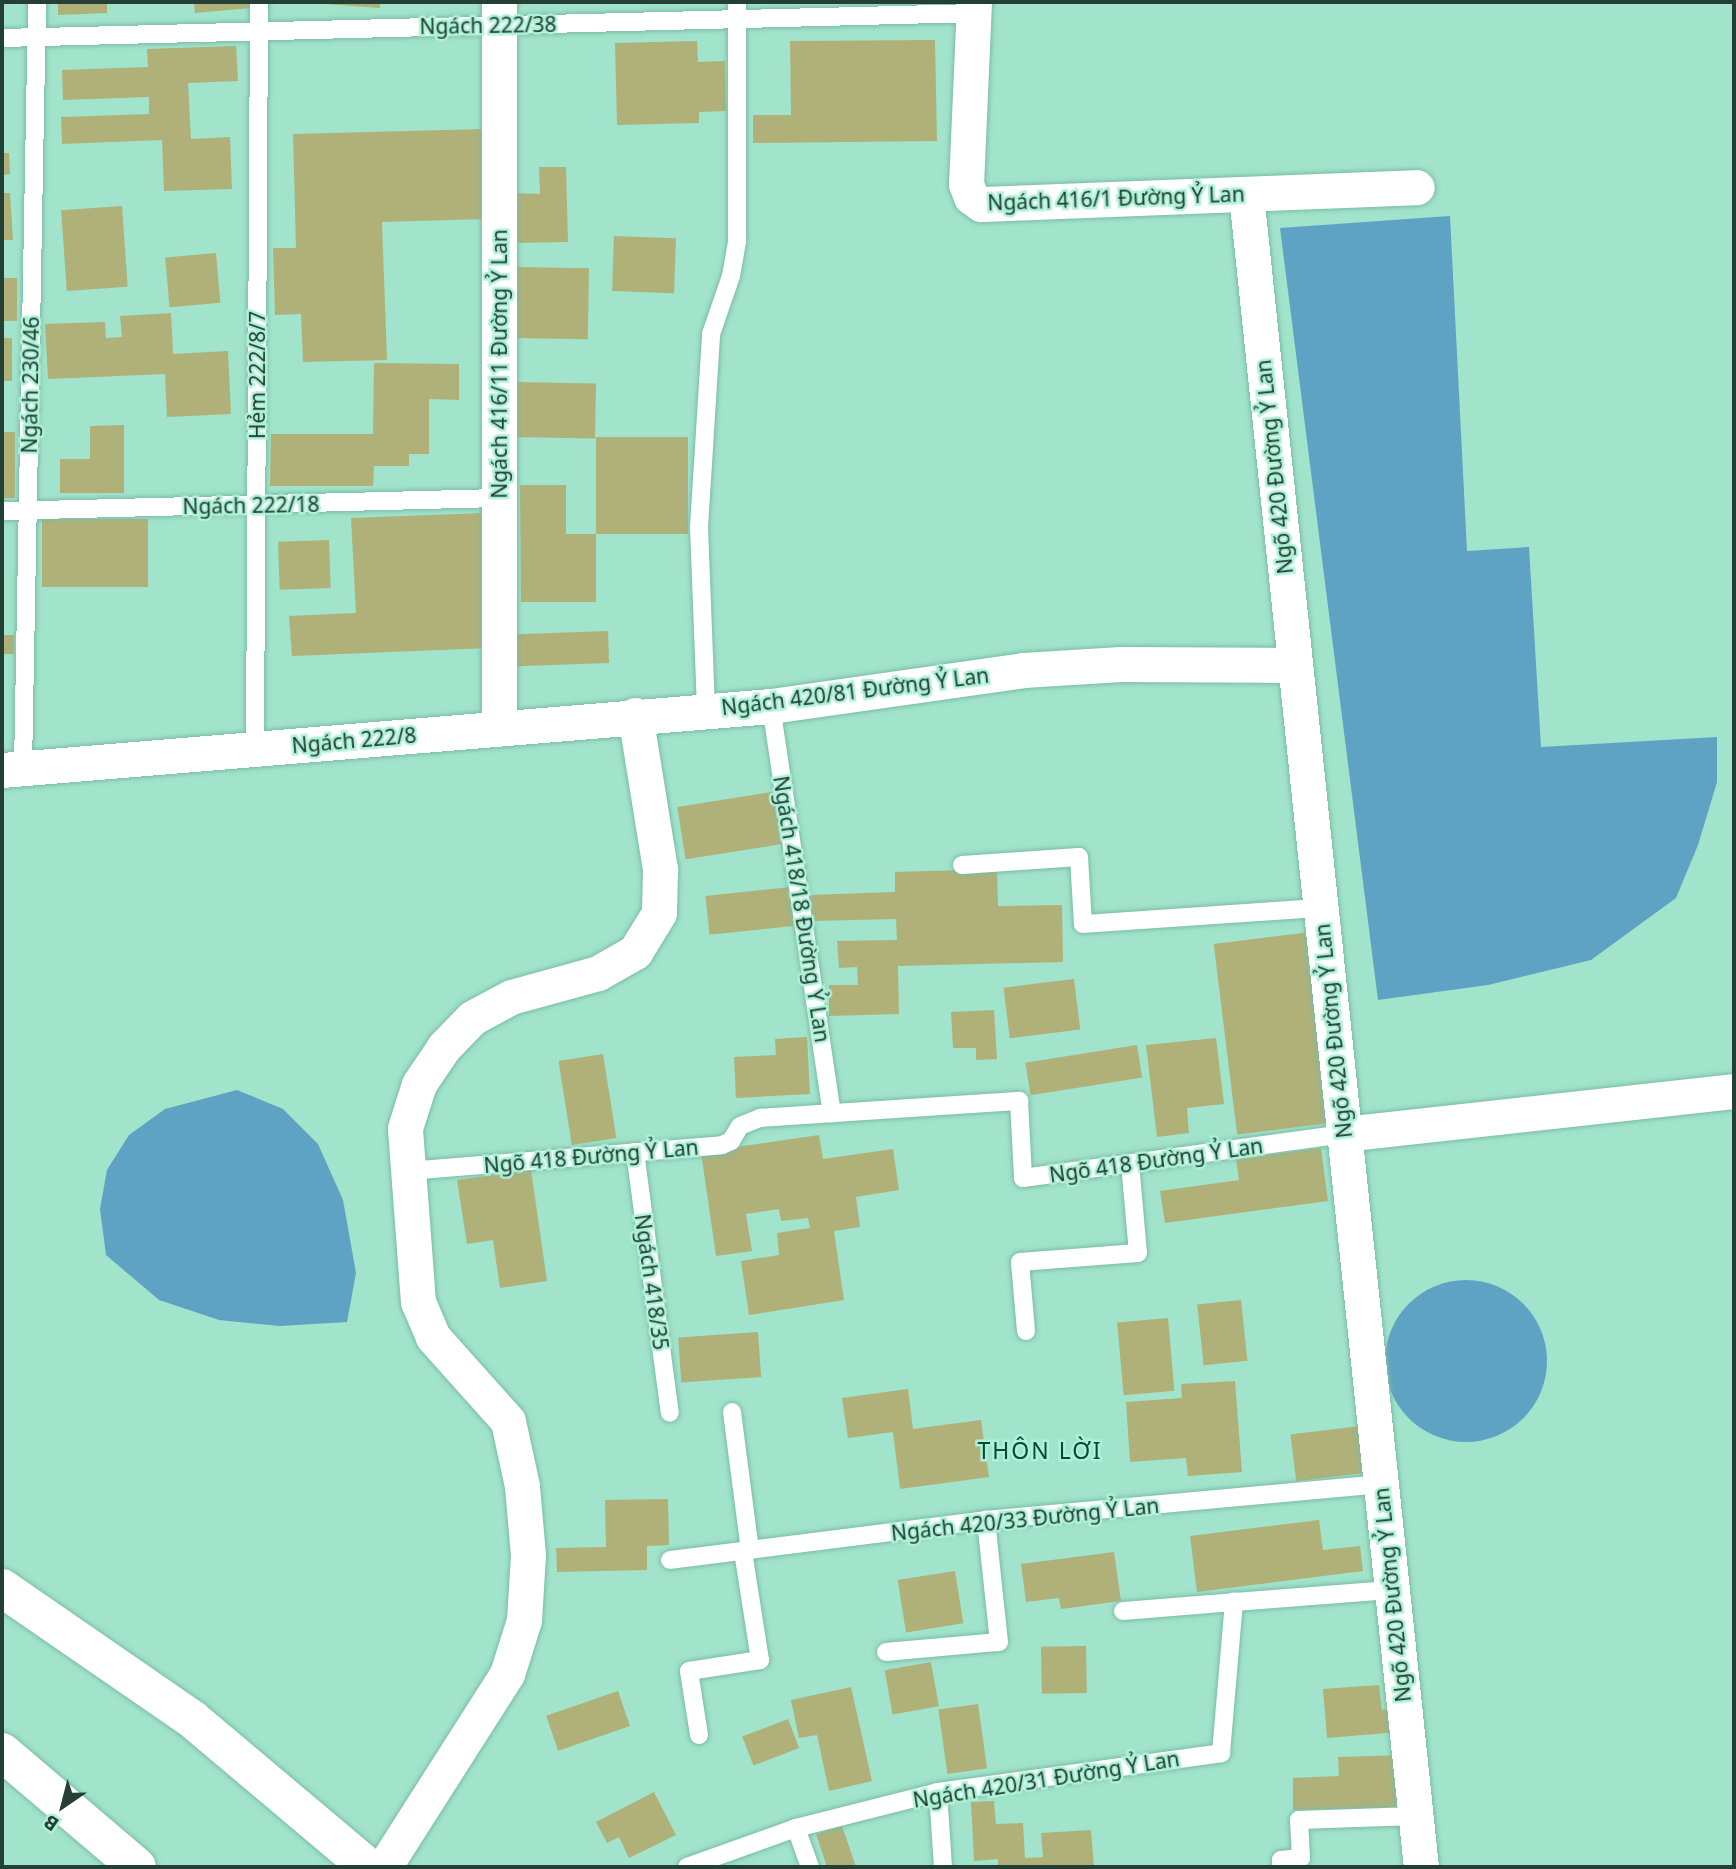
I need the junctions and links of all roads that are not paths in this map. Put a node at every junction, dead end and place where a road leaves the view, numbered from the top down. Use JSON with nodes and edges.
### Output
{"nodes":[{"id":1,"x":37,"y":2,"type":"edge"},
{"id":2,"x":259,"y":2,"type":"edge"},
{"id":3,"x":974,"y":7,"type":"edge"},
{"id":4,"x":737,"y":10,"type":"edge"},
{"id":5,"x":499,"y":13,"type":"edge"},
{"id":6,"x":259,"y":31,"type":"junction"},
{"id":7,"x":37,"y":37,"type":"junction"},
{"id":8,"x":2,"y":38,"type":"edge"},
{"id":9,"x":1417,"y":187,"type":"dead end"},
{"id":10,"x":1246,"y":194,"type":"junction"},
{"id":11,"x":499,"y":498,"type":"junction"},
{"id":12,"x":256,"y":505,"type":"junction"},
{"id":13,"x":27,"y":510,"type":"junction"},
{"id":14,"x":2,"y":511,"type":"edge"},
{"id":15,"x":1295,"y":665,"type":"junction"},
{"id":16,"x":771,"y":706,"type":"junction"},
{"id":17,"x":706,"y":709,"type":"junction"},
{"id":18,"x":635,"y":715,"type":"junction"},
{"id":19,"x":499,"y":727,"type":"junction"},
{"id":20,"x":254,"y":748,"type":"junction"},
{"id":21,"x":12,"y":769,"type":"edge"},
{"id":22,"x":962,"y":865,"type":"dead end"},
{"id":23,"x":1320,"y":908,"type":"junction"},
{"id":24,"x":1734,"y":1091,"type":"edge"},
{"id":25,"x":832,"y":1113,"type":"junction"},
{"id":26,"x":1344,"y":1134,"type":"junction"},
{"id":27,"x":635,"y":1152,"type":"junction"},
{"id":28,"x":1130,"y":1163,"type":"junction"},
{"id":29,"x":408,"y":1171,"type":"junction"},
{"id":30,"x":1026,"y":1331,"type":"dead end"},
{"id":31,"x":732,"y":1412,"type":"dead end"},
{"id":32,"x":670,"y":1413,"type":"dead end"},
{"id":33,"x":1381,"y":1484,"type":"junction"},
{"id":34,"x":986,"y":1520,"type":"junction"},
{"id":35,"x":747,"y":1551,"type":"junction"},
{"id":36,"x":670,"y":1560,"type":"dead end"},
{"id":37,"x":2,"y":1587,"type":"edge"},
{"id":38,"x":1391,"y":1590,"type":"junction"},
{"id":39,"x":1234,"y":1602,"type":"junction"},
{"id":40,"x":1123,"y":1611,"type":"dead end"},
{"id":41,"x":886,"y":1652,"type":"dead end"},
{"id":42,"x":699,"y":1735,"type":"dead end"},
{"id":43,"x":2,"y":1752,"type":"edge"},
{"id":44,"x":938,"y":1791,"type":"junction"},
{"id":45,"x":1415,"y":1816,"type":"junction"},
{"id":46,"x":796,"y":1828,"type":"junction"},
{"id":47,"x":137,"y":1867,"type":"edge"},
{"id":48,"x":368,"y":1867,"type":"edge"},
{"id":49,"x":384,"y":1867,"type":"edge"},
{"id":50,"x":687,"y":1867,"type":"edge"},
{"id":51,"x":810,"y":1867,"type":"edge"},
{"id":52,"x":943,"y":1867,"type":"edge"},
{"id":53,"x":1282,"y":1867,"type":"edge"},
{"id":54,"x":1421,"y":1867,"type":"edge"}],
"edges":[{"from":1,"to":7,"type":"lane","name":"Ngách 230/46"},
{"from":2,"to":6,"type":"lane","name":"Hẻm 222/8/7"},
{"from":3,"to":4,"type":"lane","name":"Ngách 222/38"},
{"from":3,"to":10,"type":"street","name":"Ngách 416/1 Đường Ỷ Lan"},
{"from":4,"to":5,"type":"lane","name":"Ngách 222/38"},
{"from":4,"to":17,"type":"lane","name":"Ngách 420/81 Đường Ỷ Lan"},
{"from":5,"to":6,"type":"lane","name":"Ngách 222/38"},
{"from":5,"to":11,"type":"street","name":"Ngách 416/11 Đường Ỷ Lan"},
{"from":6,"to":7,"type":"lane","name":"Ngách 222/38"},
{"from":6,"to":12,"type":"lane","name":"Hẻm 222/8/7"},
{"from":7,"to":8,"type":"lane","name":"Ngách 222/38"},
{"from":7,"to":13,"type":"lane","name":"Ngách 230/46"},
{"from":9,"to":10,"type":"street","name":"Ngách 416/1 Đường Ỷ Lan"},
{"from":10,"to":15,"type":"street","name":"Ngõ 420 Đường Ỷ Lan"},
{"from":11,"to":12,"type":"lane","name":"Ngách 222/18"},
{"from":11,"to":19,"type":"street","name":"Ngách 416/11 Đường Ỷ Lan"},
{"from":12,"to":13,"type":"lane","name":"Ngách 222/18"},
{"from":12,"to":20,"type":"lane","name":"Hẻm 222/8/7"},
{"from":13,"to":14,"type":"lane","name":"Ngách 222/18"},
{"from":13,"to":21,"type":"lane","name":"Ngách 230/46"},
{"from":15,"to":16,"type":"street","name":"Ngách 420/81 Đường Ỷ Lan"},
{"from":15,"to":23,"type":"street","name":"Ngõ 420 Đường Ỷ Lan"},
{"from":16,"to":17,"type":"street","name":"Ngách 420/81 Đường Ỷ Lan"},
{"from":16,"to":25,"type":"lane","name":"Ngách 418/18 Đường Ỷ Lan"},
{"from":17,"to":18,"type":"street","name":"Ngách 222/8"},
{"from":18,"to":19,"type":"street","name":"Ngách 222/8"},
{"from":18,"to":29,"type":"street"},
{"from":19,"to":20,"type":"street","name":"Ngách 222/8"},
{"from":20,"to":21,"type":"street","name":"Ngách 222/8"},
{"from":22,"to":23,"type":"lane"},
{"from":23,"to":26,"type":"street","name":"Ngõ 420 Đường Ỷ Lan"},
{"from":24,"to":26,"type":"street","name":"Ngõ 418 Đường Ỷ Lan"},
{"from":25,"to":27,"type":"lane","name":"Ngõ 418 Đường Ỷ Lan"},
{"from":25,"to":28,"type":"lane","name":"Ngõ 418 Đường Ỷ Lan"},
{"from":26,"to":28,"type":"lane","name":"Ngõ 418 Đường Ỷ Lan"},
{"from":26,"to":33,"type":"street","name":"Ngõ 420 Đường Ỷ Lan"},
{"from":27,"to":29,"type":"lane","name":"Ngõ 418 Đường Ỷ Lan"},
{"from":27,"to":32,"type":"lane","name":"Ngách 418/35"},
{"from":28,"to":30,"type":"lane"},
{"from":29,"to":49,"type":"street"},
{"from":31,"to":35,"type":"lane"},
{"from":33,"to":34,"type":"lane","name":"Ngách 420/33 Đường Ỷ Lan"},
{"from":33,"to":38,"type":"street","name":"Ngõ 420 Đường Ỷ Lan"},
{"from":34,"to":35,"type":"lane","name":"Ngách 420/33 Đường Ỷ Lan"},
{"from":34,"to":41,"type":"lane"},
{"from":35,"to":36,"type":"lane","name":"Ngách 420/33 Đường Ỷ Lan"},
{"from":35,"to":42,"type":"lane"},
{"from":37,"to":48,"type":"street"},
{"from":38,"to":39,"type":"lane"},
{"from":38,"to":45,"type":"street","name":"Ngõ 420 Đường Ỷ Lan"},
{"from":39,"to":40,"type":"lane"},
{"from":39,"to":44,"type":"lane","name":"Ngách 420/31 Đường Ỷ Lan"},
{"from":43,"to":47,"type":"street"},
{"from":44,"to":46,"type":"lane","name":"Ngách 420/31 Đường Ỷ Lan"},
{"from":44,"to":52,"type":"lane"},
{"from":45,"to":53,"type":"lane"},
{"from":45,"to":54,"type":"street","name":"Ngõ 420 Đường Ỷ Lan"},
{"from":46,"to":50,"type":"lane","name":"Ngách 420/31 Đường Ỷ Lan"},
{"from":46,"to":51,"type":"lane"}]}
